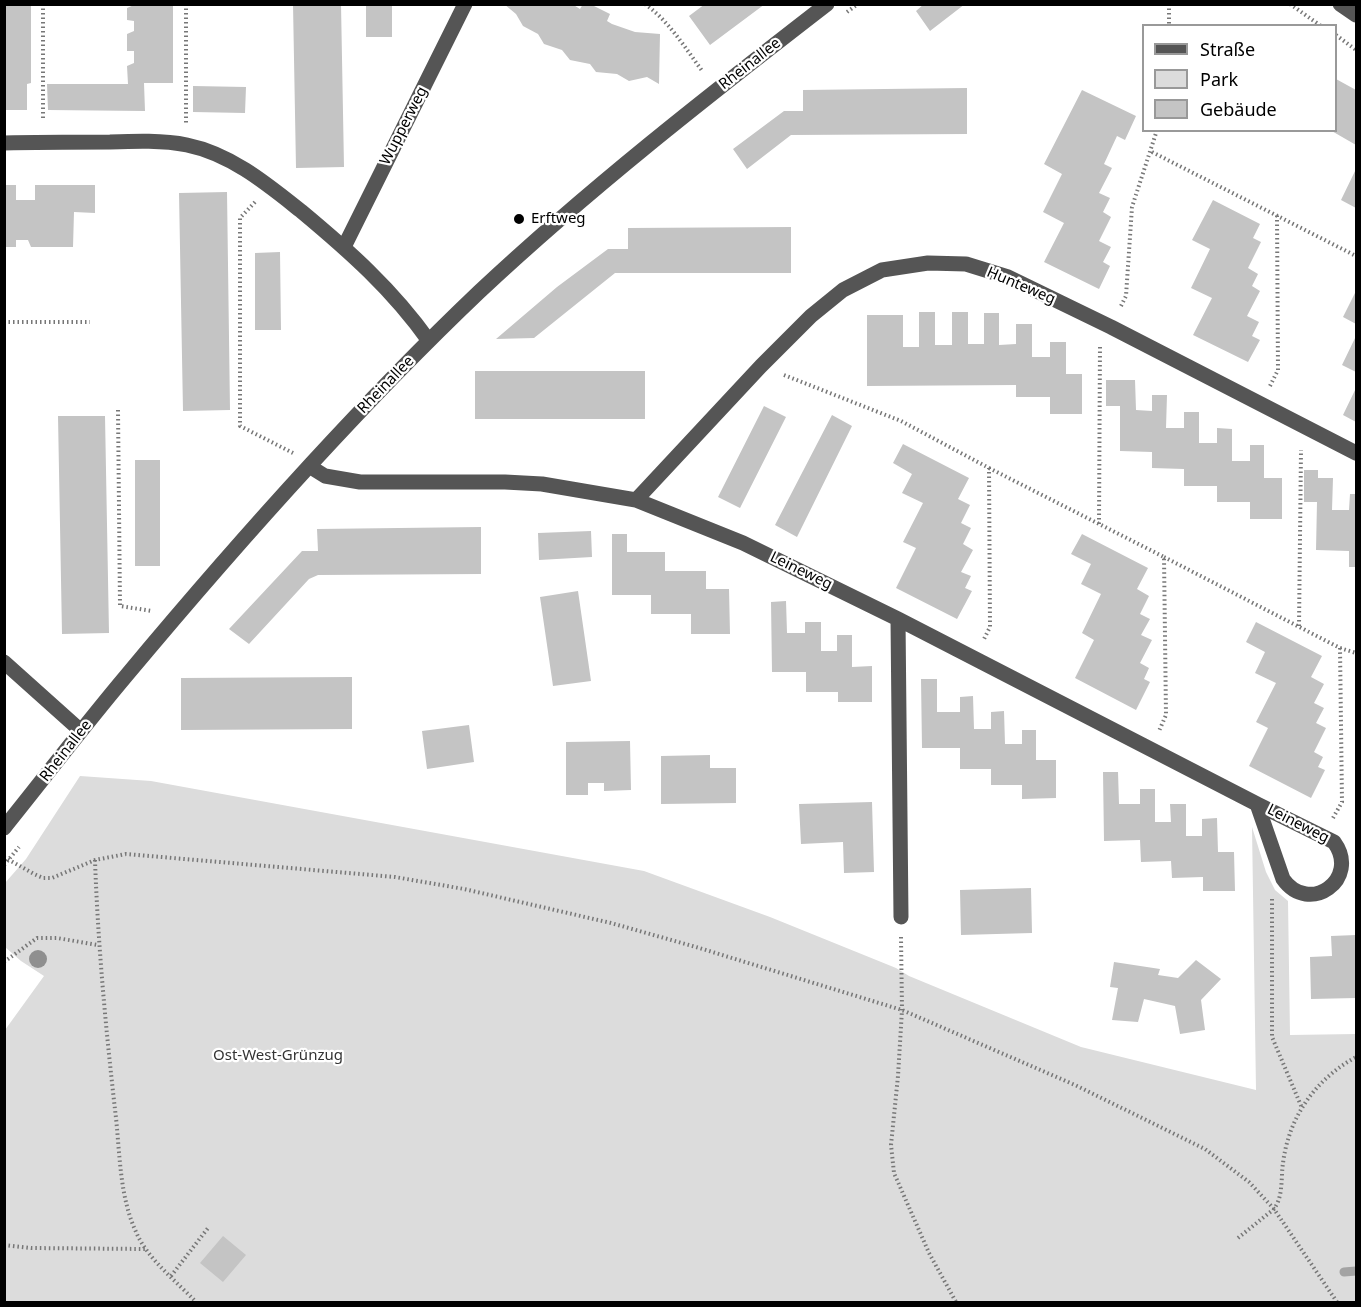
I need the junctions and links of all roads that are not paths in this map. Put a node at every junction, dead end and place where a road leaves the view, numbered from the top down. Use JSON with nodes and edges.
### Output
{"nodes":[{"id":1,"x":465,"y":4,"type":"edge"},
{"id":2,"x":827,"y":4,"type":"edge"},
{"id":3,"x":1340,"y":4,"type":"edge"},
{"id":4,"x":1356,"y":15,"type":"edge"},
{"id":5,"x":4,"y":143,"type":"edge"},
{"id":6,"x":344,"y":247,"type":"junction"},
{"id":7,"x":429,"y":341,"type":"junction"},
{"id":8,"x":1356,"y":453,"type":"edge"},
{"id":9,"x":309,"y":466,"type":"junction"},
{"id":10,"x":636,"y":500,"type":"junction"},
{"id":11,"x":898,"y":619,"type":"junction"},
{"id":12,"x":4,"y":662,"type":"edge"},
{"id":13,"x":81,"y":731,"type":"junction"},
{"id":14,"x":1257,"y":804,"type":"junction"},
{"id":15,"x":4,"y":828,"type":"edge"},
{"id":16,"x":901,"y":916,"type":"dead end"}],
"edges":[{"from":1,"to":6,"type":"street","name":"Wupperweg"},
{"from":2,"to":7,"type":"street","name":"Rheinallee"},
{"from":3,"to":4,"type":"street"},
{"from":5,"to":6,"type":"street"},
{"from":6,"to":7,"type":"street"},
{"from":7,"to":9,"type":"street","name":"Rheinallee"},
{"from":8,"to":10,"type":"street","name":"Hunteweg"},
{"from":9,"to":10,"type":"street","name":"Leineweg"},
{"from":9,"to":13,"type":"street","name":"Rheinallee"},
{"from":10,"to":11,"type":"street","name":"Leineweg"},
{"from":11,"to":14,"type":"street","name":"Leineweg"},
{"from":11,"to":16,"type":"street"},
{"from":12,"to":13,"type":"street"},
{"from":13,"to":15,"type":"street","name":"Rheinallee"},
{"from":14,"to":14,"type":"street","name":"Leineweg"}]}
